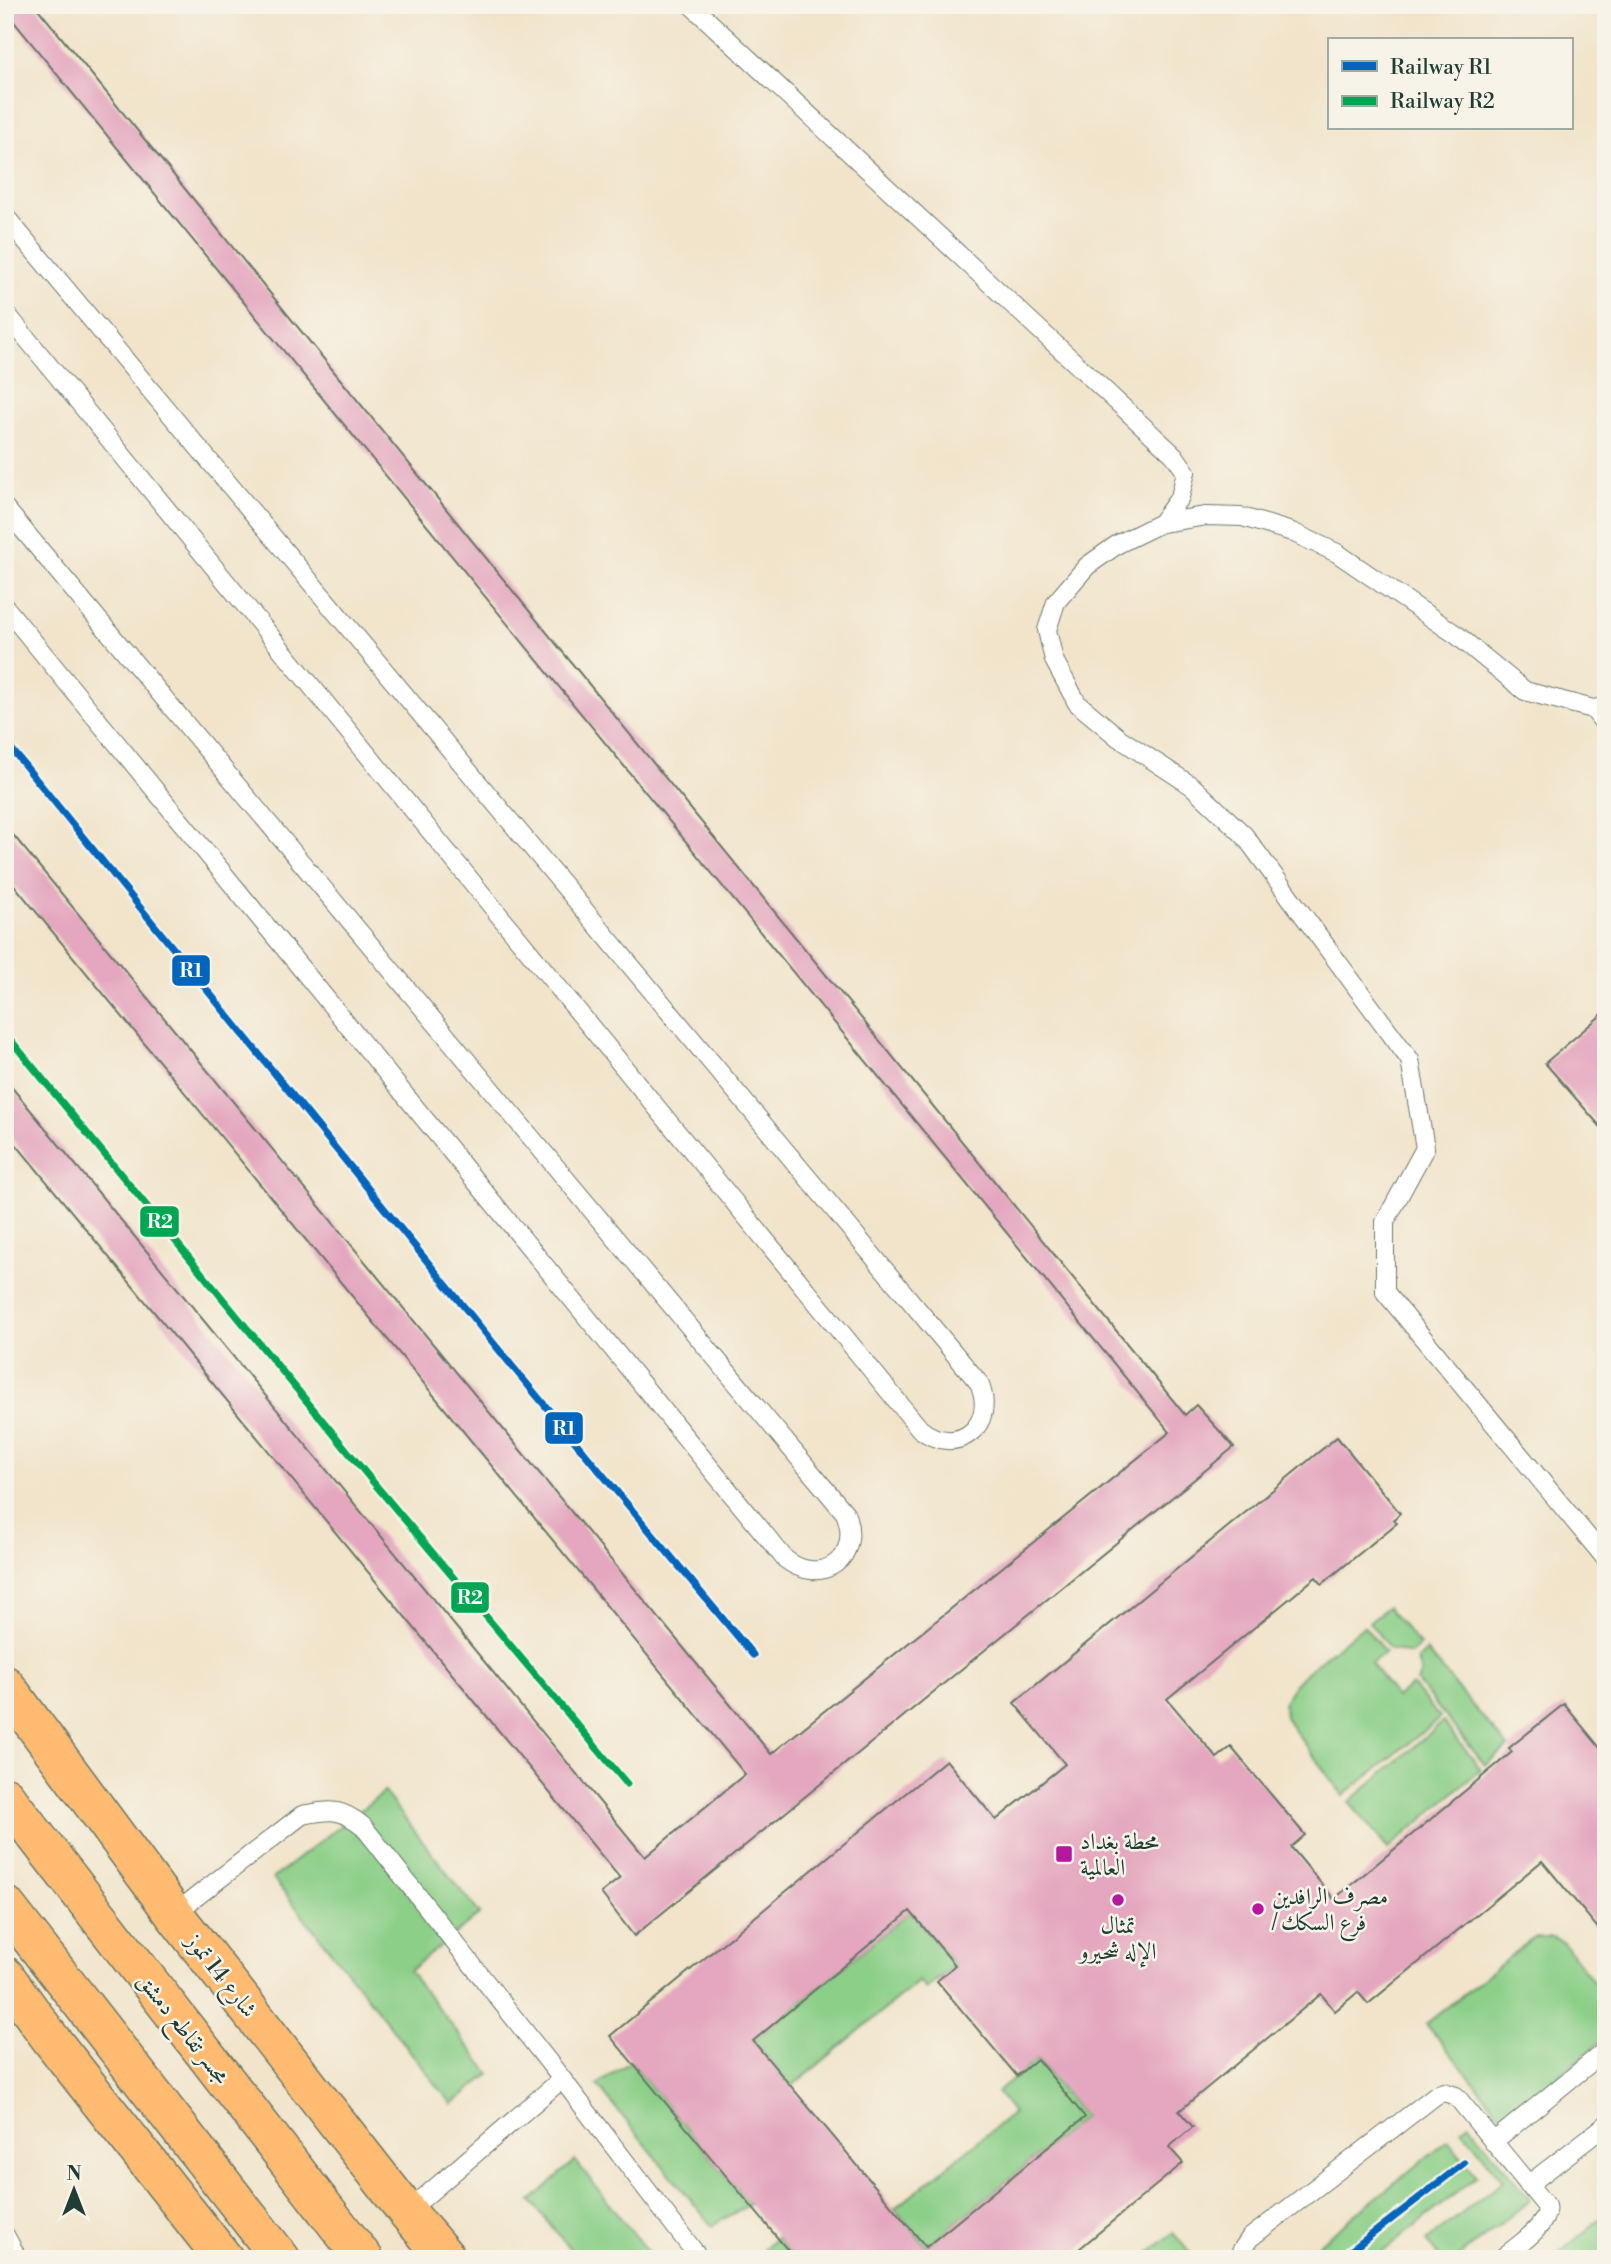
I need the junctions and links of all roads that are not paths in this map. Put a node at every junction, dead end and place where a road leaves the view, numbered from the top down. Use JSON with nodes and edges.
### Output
{"nodes":[{"id":1,"x":691,"y":5,"type":"edge"},
{"id":2,"x":5,"y":216,"type":"edge"},
{"id":3,"x":5,"y":312,"type":"edge"},
{"id":4,"x":5,"y":508,"type":"edge"},
{"id":5,"x":1161,"y":523,"type":"junction"},
{"id":6,"x":5,"y":607,"type":"edge"},
{"id":7,"x":1599,"y":708,"type":"edge"},
{"id":8,"x":1606,"y":726,"type":"edge"},
{"id":9,"x":1606,"y":1559,"type":"edge"},
{"id":10,"x":5,"y":1685,"type":"edge"},
{"id":11,"x":5,"y":1796,"type":"edge"},
{"id":12,"x":5,"y":1905,"type":"edge"},
{"id":13,"x":174,"y":1914,"type":"junction"},
{"id":14,"x":5,"y":1976,"type":"edge"},
{"id":15,"x":1606,"y":2050,"type":"edge"},
{"id":16,"x":562,"y":2079,"type":"junction"},
{"id":17,"x":1606,"y":2125,"type":"edge"},
{"id":18,"x":1493,"y":2142,"type":"junction"},
{"id":19,"x":1528,"y":2185,"type":"junction"},
{"id":20,"x":407,"y":2212,"type":"junction"},
{"id":21,"x":5,"y":2235,"type":"edge"},
{"id":22,"x":18,"y":2259,"type":"edge"},
{"id":23,"x":224,"y":2259,"type":"edge"},
{"id":24,"x":281,"y":2259,"type":"edge"},
{"id":25,"x":364,"y":2259,"type":"edge"},
{"id":26,"x":447,"y":2259,"type":"edge"},
{"id":27,"x":700,"y":2259,"type":"edge"},
{"id":28,"x":1241,"y":2259,"type":"edge"},
{"id":29,"x":1501,"y":2259,"type":"edge"}],
"edges":[{"from":1,"to":5,"type":"lane"},
{"from":2,"to":3,"type":"lane"},
{"from":4,"to":6,"type":"lane"},
{"from":5,"to":7,"type":"lane"},
{"from":5,"to":9,"type":"lane"},
{"from":7,"to":8,"type":"lane"},
{"from":10,"to":13,"type":"main road","name":"شارع 14 تموز"},
{"from":11,"to":25,"type":"main road","name":"مجسر تقاطع دمشق"},
{"from":12,"to":24,"type":"main road"},
{"from":13,"to":16,"type":"lane"},
{"from":13,"to":20,"type":"main road","name":"شارع 14 تموز"},
{"from":14,"to":23,"type":"main road"},
{"from":15,"to":18,"type":"lane"},
{"from":16,"to":20,"type":"lane"},
{"from":16,"to":27,"type":"lane"},
{"from":17,"to":19,"type":"lane"},
{"from":18,"to":19,"type":"lane"},
{"from":18,"to":28,"type":"lane"},
{"from":19,"to":29,"type":"lane"},
{"from":20,"to":26,"type":"main road","name":"شارع 14 تموز"},
{"from":21,"to":22,"type":"lane"}]}
